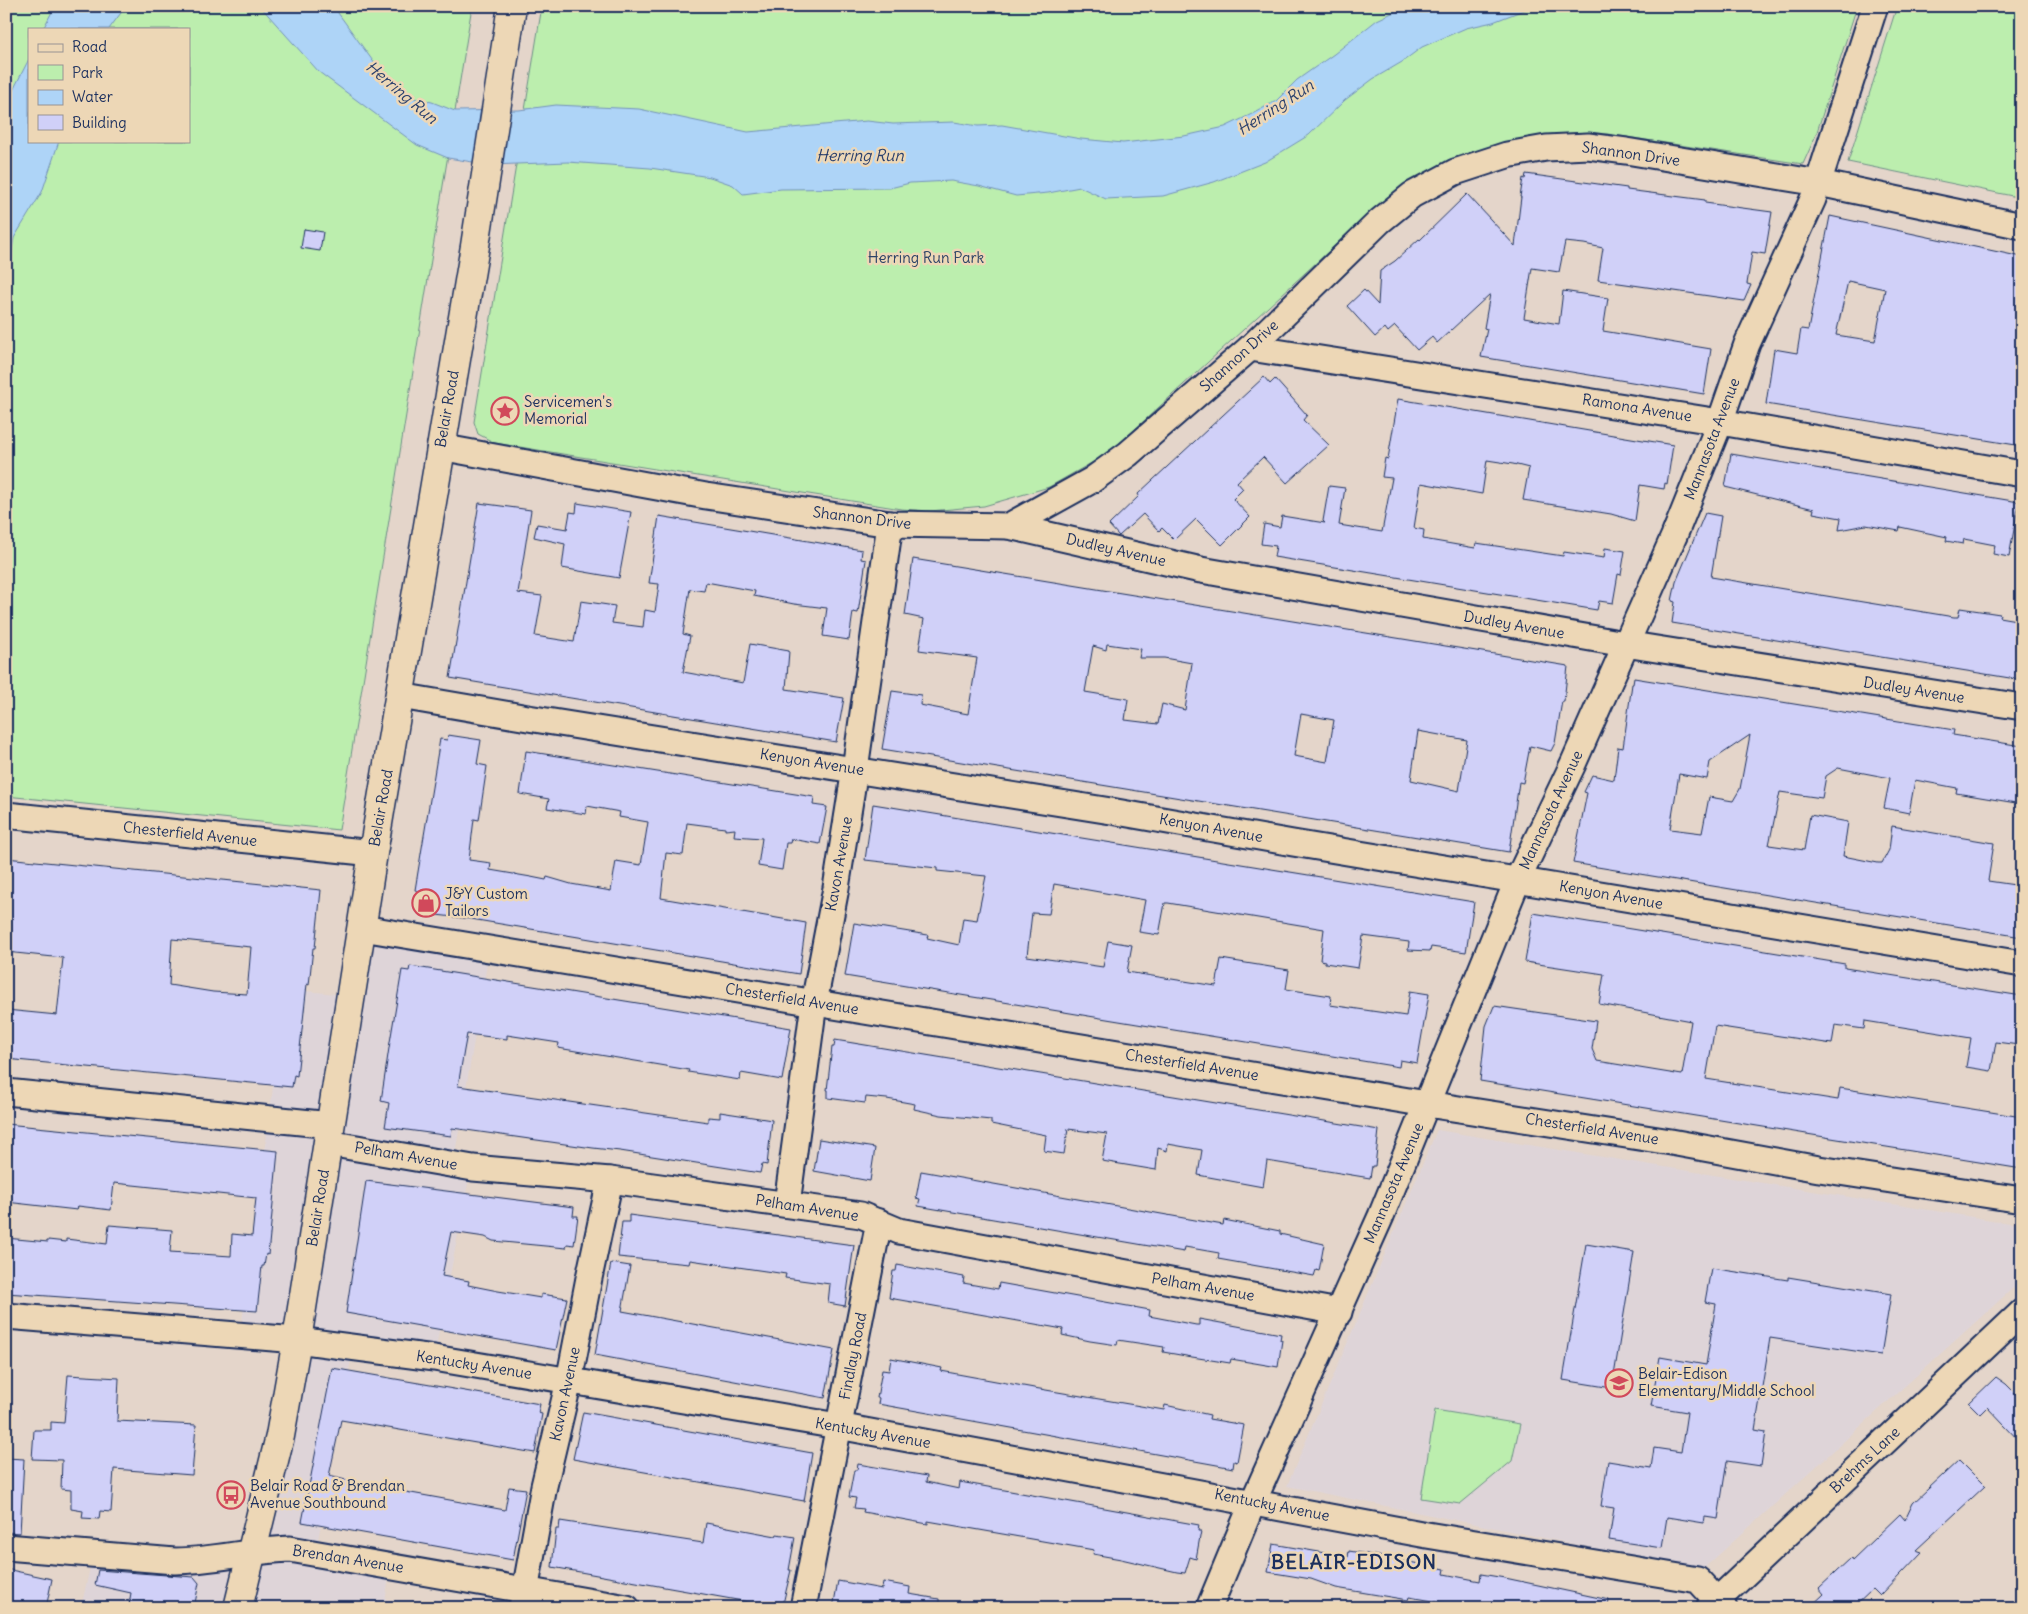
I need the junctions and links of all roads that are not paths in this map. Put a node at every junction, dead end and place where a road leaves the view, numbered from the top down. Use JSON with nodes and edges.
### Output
{"nodes":[{"id":1,"x":512,"y":6,"type":"edge"},
{"id":2,"x":1875,"y":6,"type":"edge"},
{"id":3,"x":1819,"y":183,"type":"junction"},
{"id":4,"x":2022,"y":226,"type":"edge"},
{"id":5,"x":1250,"y":348,"type":"junction"},
{"id":6,"x":1720,"y":422,"type":"junction"},
{"id":7,"x":440,"y":446,"type":"junction"},
{"id":8,"x":2022,"y":474,"type":"edge"},
{"id":9,"x":890,"y":524,"type":"junction"},
{"id":10,"x":1010,"y":526,"type":"junction"},
{"id":11,"x":1625,"y":644,"type":"junction"},
{"id":12,"x":400,"y":696,"type":"junction"},
{"id":13,"x":2022,"y":707,"type":"edge"},
{"id":14,"x":855,"y":769,"type":"junction"},
{"id":15,"x":6,"y":815,"type":"edge"},
{"id":16,"x":373,"y":853,"type":"junction"},
{"id":17,"x":1518,"y":879,"type":"junction"},
{"id":18,"x":362,"y":928,"type":"junction"},
{"id":19,"x":2022,"y":964,"type":"edge"},
{"id":20,"x":814,"y":1003,"type":"junction"},
{"id":21,"x":6,"y":1092,"type":"edge"},
{"id":22,"x":1427,"y":1104,"type":"junction"},
{"id":23,"x":330,"y":1134,"type":"junction"},
{"id":24,"x":610,"y":1180,"type":"junction"},
{"id":25,"x":2022,"y":1200,"type":"edge"},
{"id":26,"x":787,"y":1204,"type":"junction"},
{"id":27,"x":878,"y":1222,"type":"junction"},
{"id":28,"x":1339,"y":1312,"type":"junction"},
{"id":29,"x":6,"y":1316,"type":"edge"},
{"id":30,"x":2018,"y":1323,"type":"edge"},
{"id":31,"x":297,"y":1340,"type":"junction"},
{"id":32,"x":569,"y":1381,"type":"junction"},
{"id":33,"x":838,"y":1426,"type":"junction"},
{"id":34,"x":1253,"y":1502,"type":"junction"},
{"id":35,"x":6,"y":1547,"type":"edge"},
{"id":36,"x":251,"y":1554,"type":"junction"},
{"id":37,"x":523,"y":1599,"type":"edge"},
{"id":38,"x":1717,"y":1605,"type":"edge"},
{"id":39,"x":238,"y":1608,"type":"edge"},
{"id":40,"x":628,"y":1608,"type":"edge"},
{"id":41,"x":803,"y":1608,"type":"edge"},
{"id":42,"x":1209,"y":1608,"type":"edge"}],
"edges":[{"from":1,"to":7,"type":"main road","name":"Belair Road"},
{"from":2,"to":3,"type":"street","name":"Mannasota Avenue"},
{"from":3,"to":4,"type":"street","name":"Shannon Drive"},
{"from":3,"to":5,"type":"street","name":"Shannon Drive"},
{"from":3,"to":6,"type":"street","name":"Mannasota Avenue"},
{"from":5,"to":6,"type":"street","name":"Ramona Avenue"},
{"from":5,"to":10,"type":"street","name":"Shannon Drive"},
{"from":6,"to":8,"type":"street","name":"Ramona Avenue"},
{"from":6,"to":11,"type":"street","name":"Mannasota Avenue"},
{"from":7,"to":9,"type":"street","name":"Shannon Drive"},
{"from":7,"to":12,"type":"main road","name":"Belair Road"},
{"from":9,"to":10,"type":"street","name":"Shannon Drive"},
{"from":9,"to":14,"type":"street","name":"Kavon Avenue"},
{"from":10,"to":11,"type":"street","name":"Dudley Avenue"},
{"from":11,"to":13,"type":"street","name":"Dudley Avenue"},
{"from":11,"to":17,"type":"street","name":"Mannasota Avenue"},
{"from":12,"to":14,"type":"street","name":"Kenyon Avenue"},
{"from":12,"to":16,"type":"main road","name":"Belair Road"},
{"from":14,"to":17,"type":"street","name":"Kenyon Avenue"},
{"from":14,"to":20,"type":"street","name":"Kavon Avenue"},
{"from":15,"to":16,"type":"street","name":"Chesterfield Avenue"},
{"from":16,"to":18,"type":"main road","name":"Belair Road"},
{"from":17,"to":19,"type":"street","name":"Kenyon Avenue"},
{"from":17,"to":22,"type":"street","name":"Mannasota Avenue"},
{"from":18,"to":20,"type":"street","name":"Chesterfield Avenue"},
{"from":18,"to":23,"type":"main road","name":"Belair Road"},
{"from":20,"to":22,"type":"street","name":"Chesterfield Avenue"},
{"from":20,"to":26,"type":"street","name":"Kavon Avenue"},
{"from":21,"to":23,"type":"street","name":"Pelham Avenue"},
{"from":22,"to":25,"type":"street","name":"Chesterfield Avenue"},
{"from":22,"to":28,"type":"street","name":"Mannasota Avenue"},
{"from":23,"to":24,"type":"street","name":"Pelham Avenue"},
{"from":23,"to":31,"type":"main road","name":"Belair Road"},
{"from":24,"to":26,"type":"street","name":"Pelham Avenue"},
{"from":24,"to":32,"type":"street","name":"Kavon Avenue"},
{"from":26,"to":27,"type":"street","name":"Pelham Avenue"},
{"from":27,"to":28,"type":"street","name":"Pelham Avenue"},
{"from":27,"to":33,"type":"street","name":"Findlay Road"},
{"from":28,"to":34,"type":"street","name":"Mannasota Avenue"},
{"from":29,"to":31,"type":"street","name":"Kentucky Avenue"},
{"from":30,"to":38,"type":"street","name":"Brehms Lane"},
{"from":31,"to":32,"type":"street","name":"Kentucky Avenue"},
{"from":31,"to":36,"type":"main road","name":"Belair Road"},
{"from":32,"to":33,"type":"street","name":"Kentucky Avenue"},
{"from":32,"to":37,"type":"street","name":"Kavon Avenue"},
{"from":33,"to":34,"type":"street","name":"Kentucky Avenue"},
{"from":33,"to":41,"type":"street","name":"Findlay Road"},
{"from":34,"to":38,"type":"street","name":"Kentucky Avenue"},
{"from":34,"to":42,"type":"street","name":"Mannasota Avenue"},
{"from":35,"to":36,"type":"street","name":"Brendan Avenue"},
{"from":36,"to":37,"type":"street","name":"Brendan Avenue"},
{"from":36,"to":39,"type":"main road","name":"Belair Road"},
{"from":37,"to":40,"type":"street","name":"Brendan Avenue"}]}
